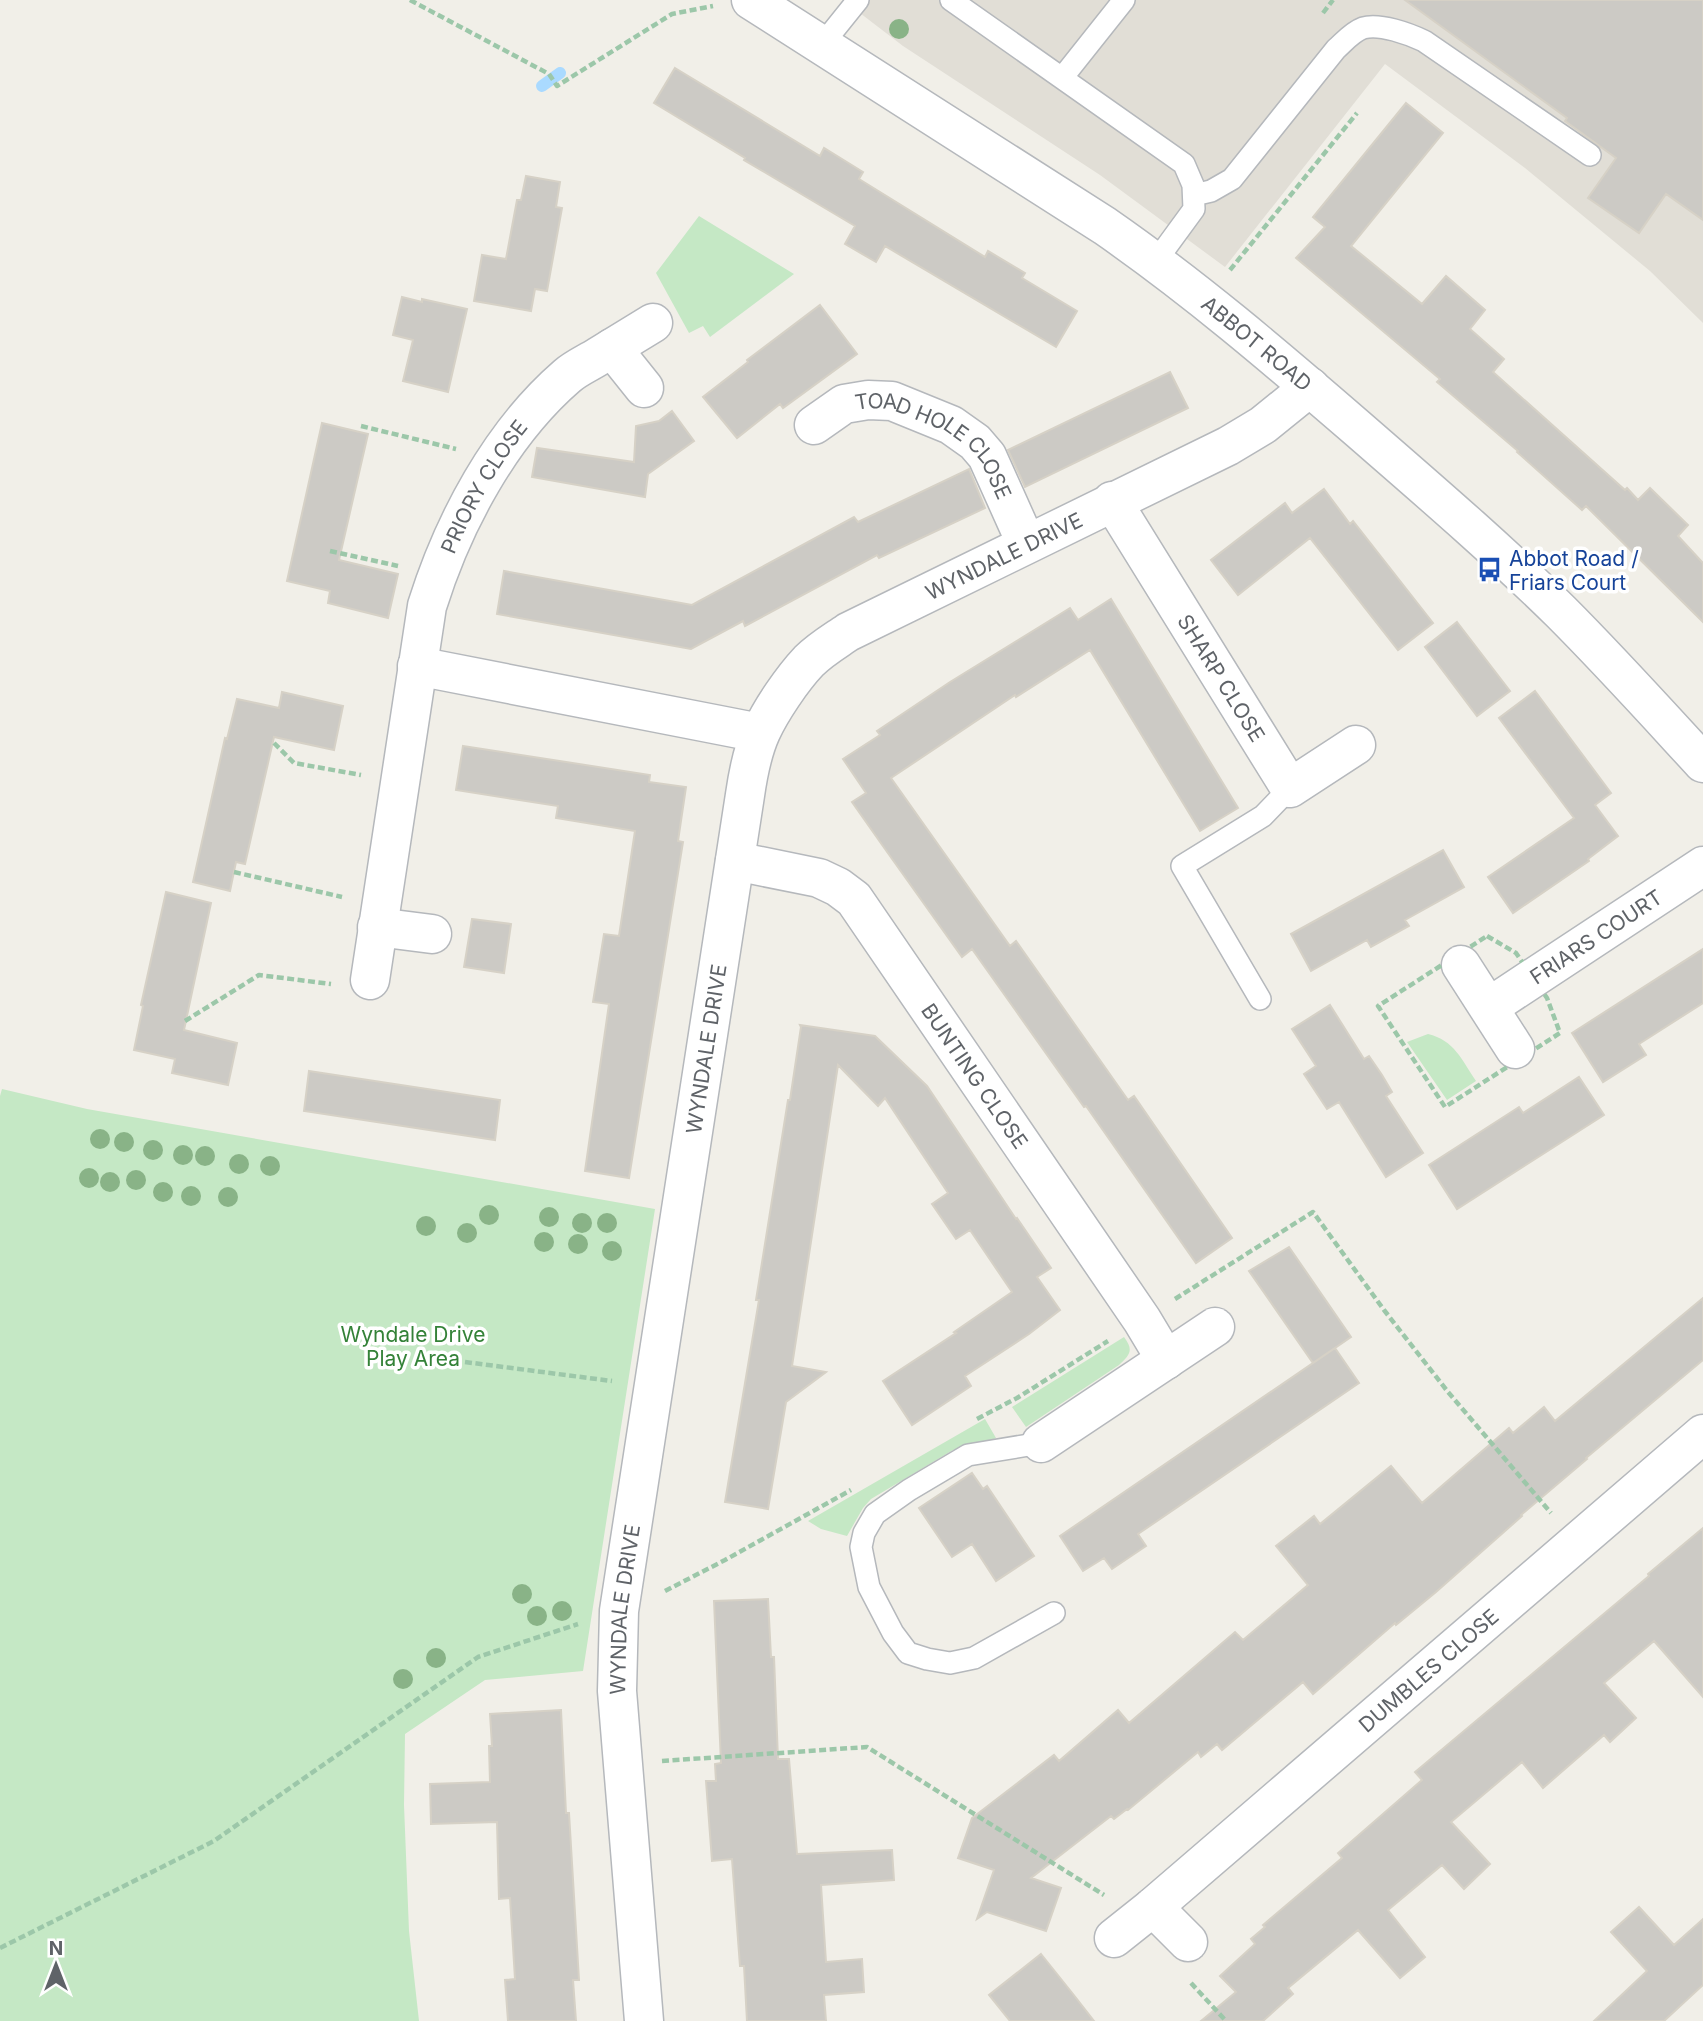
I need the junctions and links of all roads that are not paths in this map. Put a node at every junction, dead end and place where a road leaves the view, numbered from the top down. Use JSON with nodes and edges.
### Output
{"nodes":[{"id":1,"x":858,"y":0,"type":"edge"},
{"id":2,"x":951,"y":0,"type":"edge"},
{"id":3,"x":1124,"y":0,"type":"edge"},
{"id":4,"x":734,"y":2,"type":"edge"},
{"id":5,"x":821,"y":46,"type":"junction"},
{"id":6,"x":1062,"y":78,"type":"junction"},
{"id":7,"x":1590,"y":155,"type":"dead end"},
{"id":8,"x":1194,"y":195,"type":"junction"},
{"id":9,"x":1156,"y":261,"type":"junction"},
{"id":10,"x":653,"y":323,"type":"dead end"},
{"id":11,"x":612,"y":348,"type":"junction"},
{"id":12,"x":1310,"y":387,"type":"junction"},
{"id":13,"x":644,"y":388,"type":"dead end"},
{"id":14,"x":814,"y":425,"type":"dead end"},
{"id":15,"x":1112,"y":501,"type":"junction"},
{"id":16,"x":1026,"y":543,"type":"junction"},
{"id":17,"x":417,"y":666,"type":"junction"},
{"id":18,"x":760,"y":733,"type":"junction"},
{"id":19,"x":1356,"y":745,"type":"dead end"},
{"id":20,"x":1703,"y":763,"type":"edge"},
{"id":21,"x":1290,"y":788,"type":"junction"},
{"id":22,"x":735,"y":861,"type":"junction"},
{"id":23,"x":1703,"y":866,"type":"edge"},
{"id":24,"x":379,"y":917,"type":"junction"},
{"id":25,"x":432,"y":934,"type":"dead end"},
{"id":26,"x":1461,"y":965,"type":"dead end"},
{"id":27,"x":370,"y":980,"type":"road end"},
{"id":28,"x":1259,"y":999,"type":"dead end"},
{"id":29,"x":1489,"y":1007,"type":"junction"},
{"id":30,"x":1515,"y":1049,"type":"dead end"},
{"id":31,"x":1215,"y":1327,"type":"dead end"},
{"id":32,"x":1166,"y":1360,"type":"junction"},
{"id":33,"x":1703,"y":1434,"type":"edge"},
{"id":34,"x":1041,"y":1443,"type":"joint"},
{"id":35,"x":1054,"y":1613,"type":"dead end"},
{"id":36,"x":1188,"y":1942,"type":"dead end"},
{"id":37,"x":644,"y":2021,"type":"edge"}],
"edges":[{"from":1,"to":5,"type":"lane"},
{"from":2,"to":6,"type":"lane"},
{"from":3,"to":6,"type":"lane"},
{"from":4,"to":5,"type":"street","name":"ABBOT ROAD"},
{"from":5,"to":9,"type":"street","name":"ABBOT ROAD"},
{"from":6,"to":8,"type":"lane"},
{"from":7,"to":8,"type":"lane"},
{"from":8,"to":9,"type":"lane"},
{"from":9,"to":12,"type":"street","name":"ABBOT ROAD"},
{"from":10,"to":11,"type":"street","name":"PRIORY CLOSE"},
{"from":11,"to":13,"type":"street"},
{"from":11,"to":17,"type":"street","name":"PRIORY CLOSE"},
{"from":12,"to":15,"type":"street","name":"WYNDALE DRIVE"},
{"from":12,"to":20,"type":"street","name":"ABBOT ROAD"},
{"from":14,"to":16,"type":"street","name":"TOAD HOLE CLOSE"},
{"from":15,"to":16,"type":"street","name":"WYNDALE DRIVE"},
{"from":15,"to":21,"type":"street","name":"SHARP CLOSE"},
{"from":16,"to":18,"type":"street","name":"WYNDALE DRIVE"},
{"from":17,"to":18,"type":"street"},
{"from":17,"to":24,"type":"street","name":"PRIORY CLOSE"},
{"from":18,"to":22,"type":"street","name":"WYNDALE DRIVE"},
{"from":19,"to":21,"type":"street"},
{"from":21,"to":28,"type":"lane"},
{"from":22,"to":32,"type":"street","name":"BUNTING CLOSE"},
{"from":22,"to":37,"type":"street","name":"WYNDALE DRIVE"},
{"from":23,"to":29,"type":"street","name":"FRIARS COURT"},
{"from":24,"to":25,"type":"street"},
{"from":24,"to":27,"type":"street","name":"PRIORY CLOSE"},
{"from":26,"to":29,"type":"street"},
{"from":29,"to":30,"type":"street"},
{"from":31,"to":32,"type":"street"},
{"from":32,"to":34,"type":"street"},
{"from":33,"to":36,"type":"street","name":"DUMBLES CLOSE"},
{"from":34,"to":35,"type":"lane"}]}
